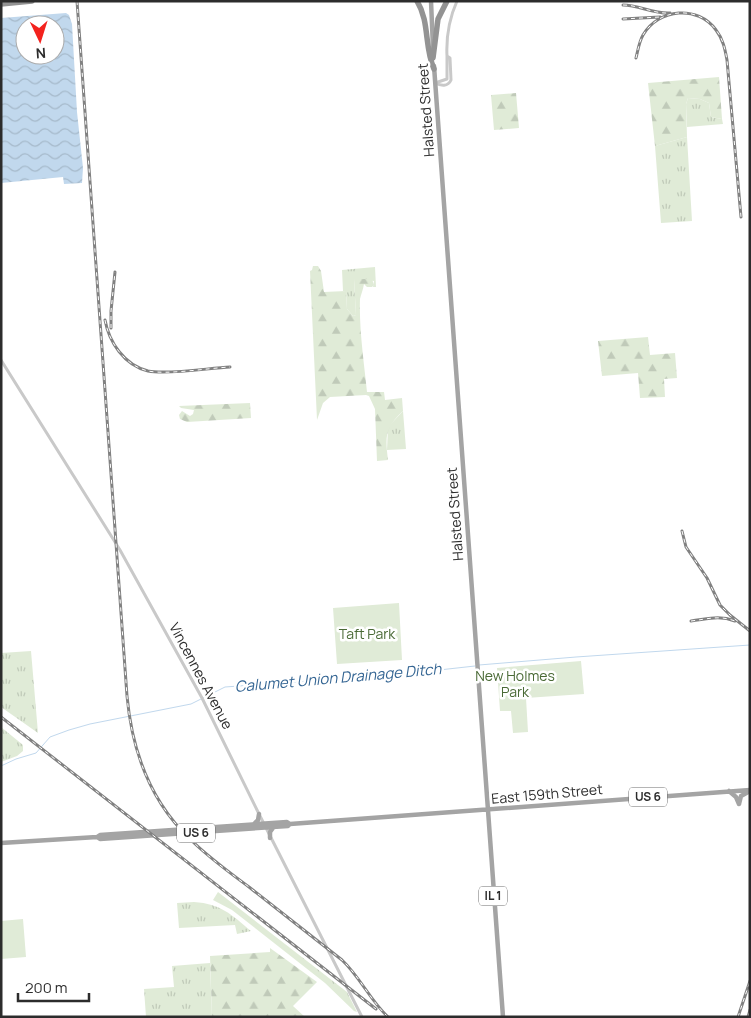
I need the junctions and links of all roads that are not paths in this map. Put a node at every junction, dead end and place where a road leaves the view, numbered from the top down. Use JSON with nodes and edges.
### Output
{"nodes":[{"id":1,"x":32,"y":1,"type":"edge"},
{"id":2,"x":417,"y":1,"type":"edge"},
{"id":3,"x":429,"y":1,"type":"edge"},
{"id":4,"x":447,"y":1,"type":"edge"},
{"id":5,"x":457,"y":1,"type":"edge"},
{"id":6,"x":1,"y":4,"type":"edge"},
{"id":7,"x":433,"y":58,"type":"junction"},
{"id":8,"x":434,"y":68,"type":"junction"},
{"id":9,"x":435,"y":83,"type":"junction"},
{"id":10,"x":1,"y":360,"type":"edge"},
{"id":11,"x":750,"y":790,"type":"edge"},
{"id":12,"x":729,"y":791,"type":"junction"},
{"id":13,"x":487,"y":810,"type":"junction"},
{"id":14,"x":258,"y":814,"type":"junction"},
{"id":15,"x":254,"y":824,"type":"junction"},
{"id":16,"x":290,"y":824,"type":"junction"},
{"id":17,"x":264,"y":826,"type":"junction"},
{"id":18,"x":274,"y":827,"type":"junction"},
{"id":19,"x":167,"y":832,"type":"junction"},
{"id":20,"x":270,"y":838,"type":"junction"},
{"id":21,"x":1,"y":843,"type":"edge"},
{"id":22,"x":361,"y":1016,"type":"edge"},
{"id":23,"x":503,"y":1017,"type":"edge"}],
"edges":[{"from":1,"to":6,"type":"highway"},
{"from":2,"to":8,"type":"highway"},
{"from":3,"to":7,"type":"main road","name":"Halsted Street","number":"IL 1"},
{"from":4,"to":7,"type":"highway"},
{"from":5,"to":9,"type":"street"},
{"from":7,"to":8,"type":"main road","name":"Halsted Street","number":"IL 1"},
{"from":8,"to":9,"type":"main road","name":"Halsted Street","number":"IL 1"},
{"from":9,"to":13,"type":"main road","name":"Halsted Street","number":"IL 1"},
{"from":10,"to":14,"type":"street","name":"Vincennes Avenue"},
{"from":11,"to":12,"type":"main road","name":"East 159th Street","number":"US 6"},
{"from":11,"to":12,"type":"main road"},
{"from":12,"to":13,"type":"main road","name":"East 159th Street","number":"US 6"},
{"from":13,"to":16,"type":"main road","name":"East 159th Street","number":"US 6"},
{"from":13,"to":23,"type":"main road","name":"Halsted Street","number":"IL 1"},
{"from":14,"to":15,"type":"main road"},
{"from":14,"to":17,"type":"street","name":"Vincennes Avenue"},
{"from":15,"to":17,"type":"main road","number":"US 6"},
{"from":15,"to":19,"type":"main road","number":"US 6"},
{"from":16,"to":17,"type":"main road","number":"US 6"},
{"from":16,"to":18,"type":"main road","number":"US 6"},
{"from":17,"to":18,"type":"main road","number":"US 6"},
{"from":17,"to":19,"type":"main road","number":"US 6"},
{"from":17,"to":20,"type":"street","name":"Vincennes Avenue"},
{"from":18,"to":20,"type":"main road"},
{"from":19,"to":21,"type":"main road","number":"US 6"},
{"from":20,"to":22,"type":"street","name":"Vincennes Avenue"}]}
